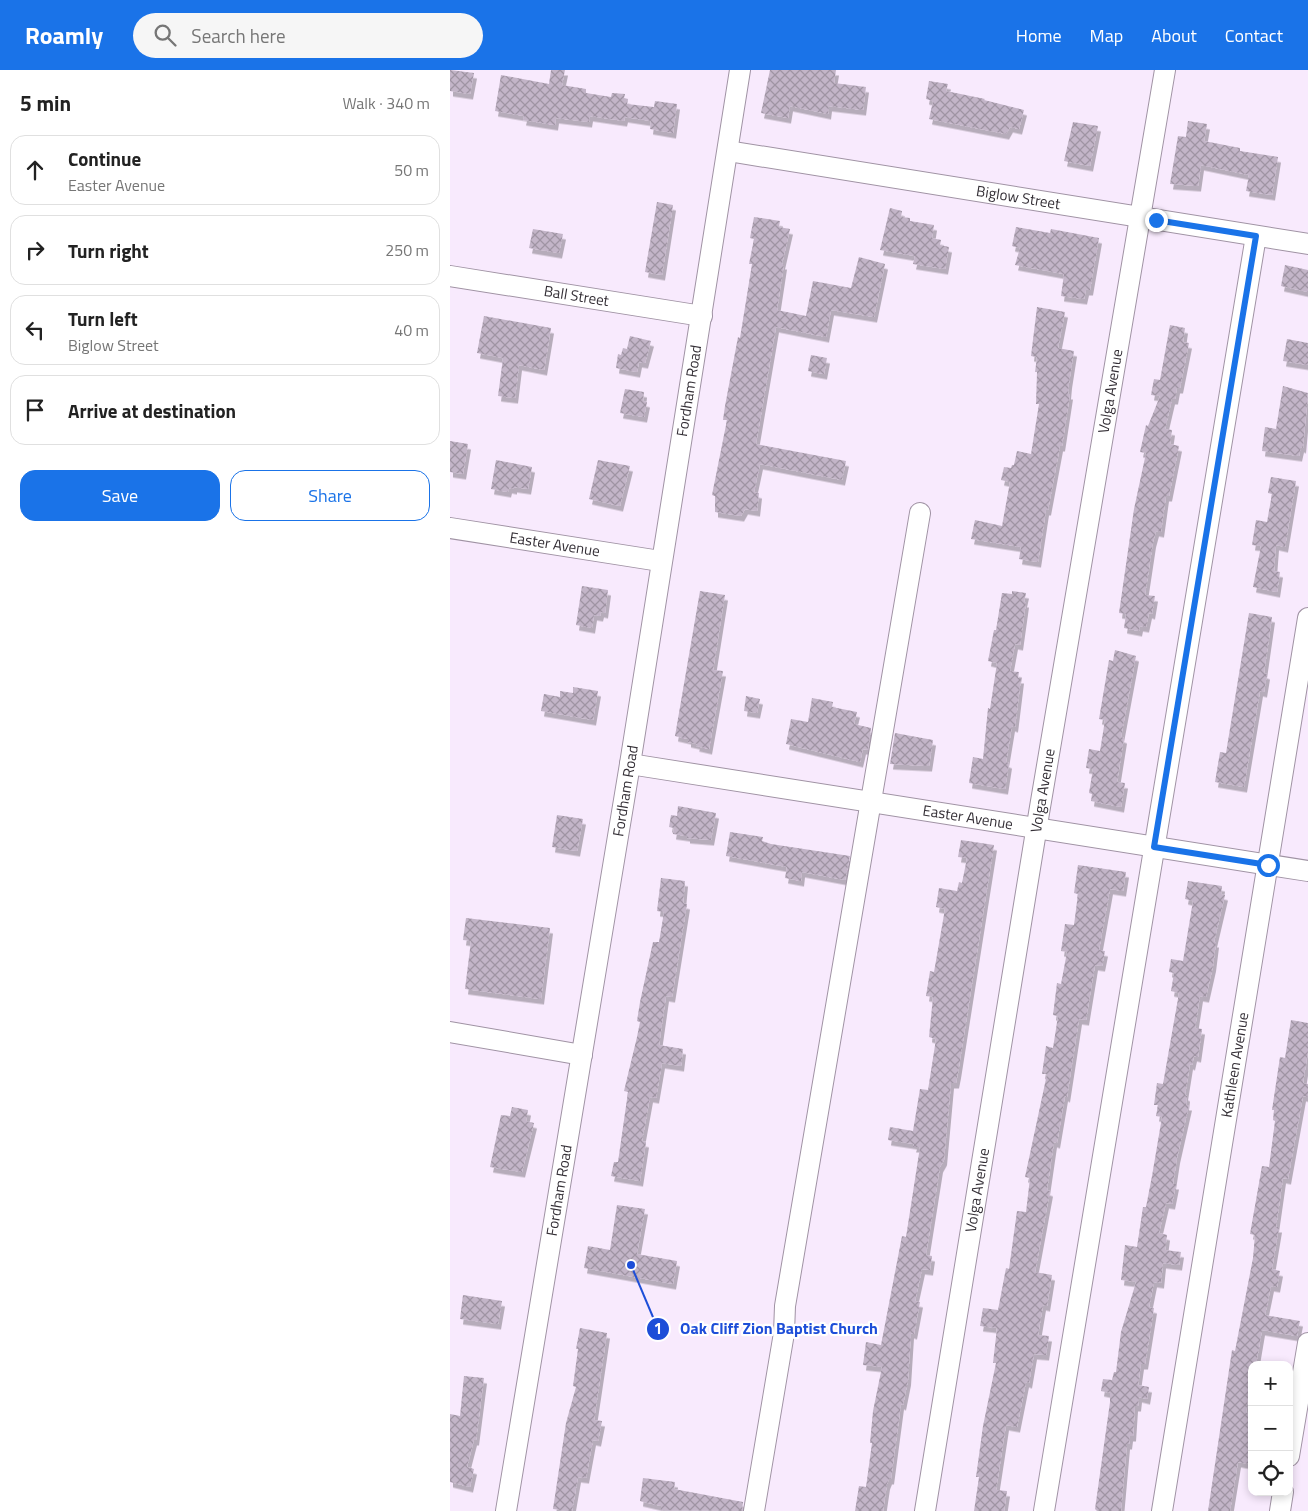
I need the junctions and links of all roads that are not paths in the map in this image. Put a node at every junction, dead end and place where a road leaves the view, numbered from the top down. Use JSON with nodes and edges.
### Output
{"nodes":[{"id":1,"x":738,"y":70,"type":"edge"},
{"id":2,"x":1165,"y":70,"type":"edge"},
{"id":3,"x":728,"y":151,"type":"junction"},
{"id":4,"x":1140,"y":218,"type":"junction"},
{"id":5,"x":1256,"y":236,"type":"junction"},
{"id":6,"x":1308,"y":244,"type":"edge"},
{"id":7,"x":450,"y":276,"type":"edge"},
{"id":8,"x":702,"y":316,"type":"junction"},
{"id":9,"x":920,"y":513,"type":"dead end"},
{"id":10,"x":450,"y":528,"type":"edge"},
{"id":11,"x":660,"y":561,"type":"junction"},
{"id":12,"x":1308,"y":618,"type":"edge"},
{"id":13,"x":630,"y":764,"type":"junction"},
{"id":14,"x":870,"y":800,"type":"junction"},
{"id":15,"x":1037,"y":827,"type":"junction"},
{"id":16,"x":1154,"y":847,"type":"junction"},
{"id":17,"x":1268,"y":865,"type":"junction"},
{"id":18,"x":1308,"y":871,"type":"edge"},
{"id":19,"x":450,"y":1032,"type":"edge"},
{"id":20,"x":582,"y":1055,"type":"junction"},
{"id":21,"x":1308,"y":1343,"type":"edge"},
{"id":22,"x":1290,"y":1451,"type":"edge"},
{"id":23,"x":1282,"y":1496,"type":"edge"},
{"id":24,"x":506,"y":1511,"type":"edge"},
{"id":25,"x":754,"y":1511,"type":"edge"},
{"id":26,"x":926,"y":1511,"type":"edge"},
{"id":27,"x":1044,"y":1511,"type":"edge"},
{"id":28,"x":1162,"y":1511,"type":"edge"},
{"id":29,"x":1280,"y":1511,"type":"edge"}],
"edges":[{"from":1,"to":3,"type":"street","name":"Fordham Road"},
{"from":2,"to":4,"type":"street","name":"Volga Avenue"},
{"from":3,"to":4,"type":"street","name":"Biglow Street"},
{"from":3,"to":8,"type":"street","name":"Fordham Road"},
{"from":4,"to":5,"type":"street","name":"Biglow Street"},
{"from":4,"to":15,"type":"street","name":"Volga Avenue"},
{"from":5,"to":6,"type":"street","name":"Biglow Street"},
{"from":5,"to":16,"type":"street"},
{"from":7,"to":8,"type":"street","name":"Ball Street"},
{"from":8,"to":11,"type":"street","name":"Fordham Road"},
{"from":9,"to":14,"type":"street"},
{"from":10,"to":11,"type":"street","name":"Easter Avenue"},
{"from":11,"to":13,"type":"street","name":"Fordham Road"},
{"from":12,"to":17,"type":"street","name":"Kathleen Avenue"},
{"from":13,"to":14,"type":"street","name":"Easter Avenue"},
{"from":13,"to":20,"type":"street","name":"Fordham Road"},
{"from":14,"to":15,"type":"street","name":"Easter Avenue"},
{"from":14,"to":25,"type":"street"},
{"from":15,"to":16,"type":"street","name":"Easter Avenue"},
{"from":15,"to":26,"type":"street","name":"Volga Avenue"},
{"from":16,"to":17,"type":"street","name":"Easter Avenue"},
{"from":16,"to":27,"type":"street"},
{"from":17,"to":18,"type":"street","name":"Easter Avenue"},
{"from":17,"to":28,"type":"street","name":"Kathleen Avenue"},
{"from":19,"to":20,"type":"street"},
{"from":20,"to":24,"type":"street","name":"Fordham Road"},
{"from":21,"to":22,"type":"street"},
{"from":23,"to":29,"type":"street"}]}
